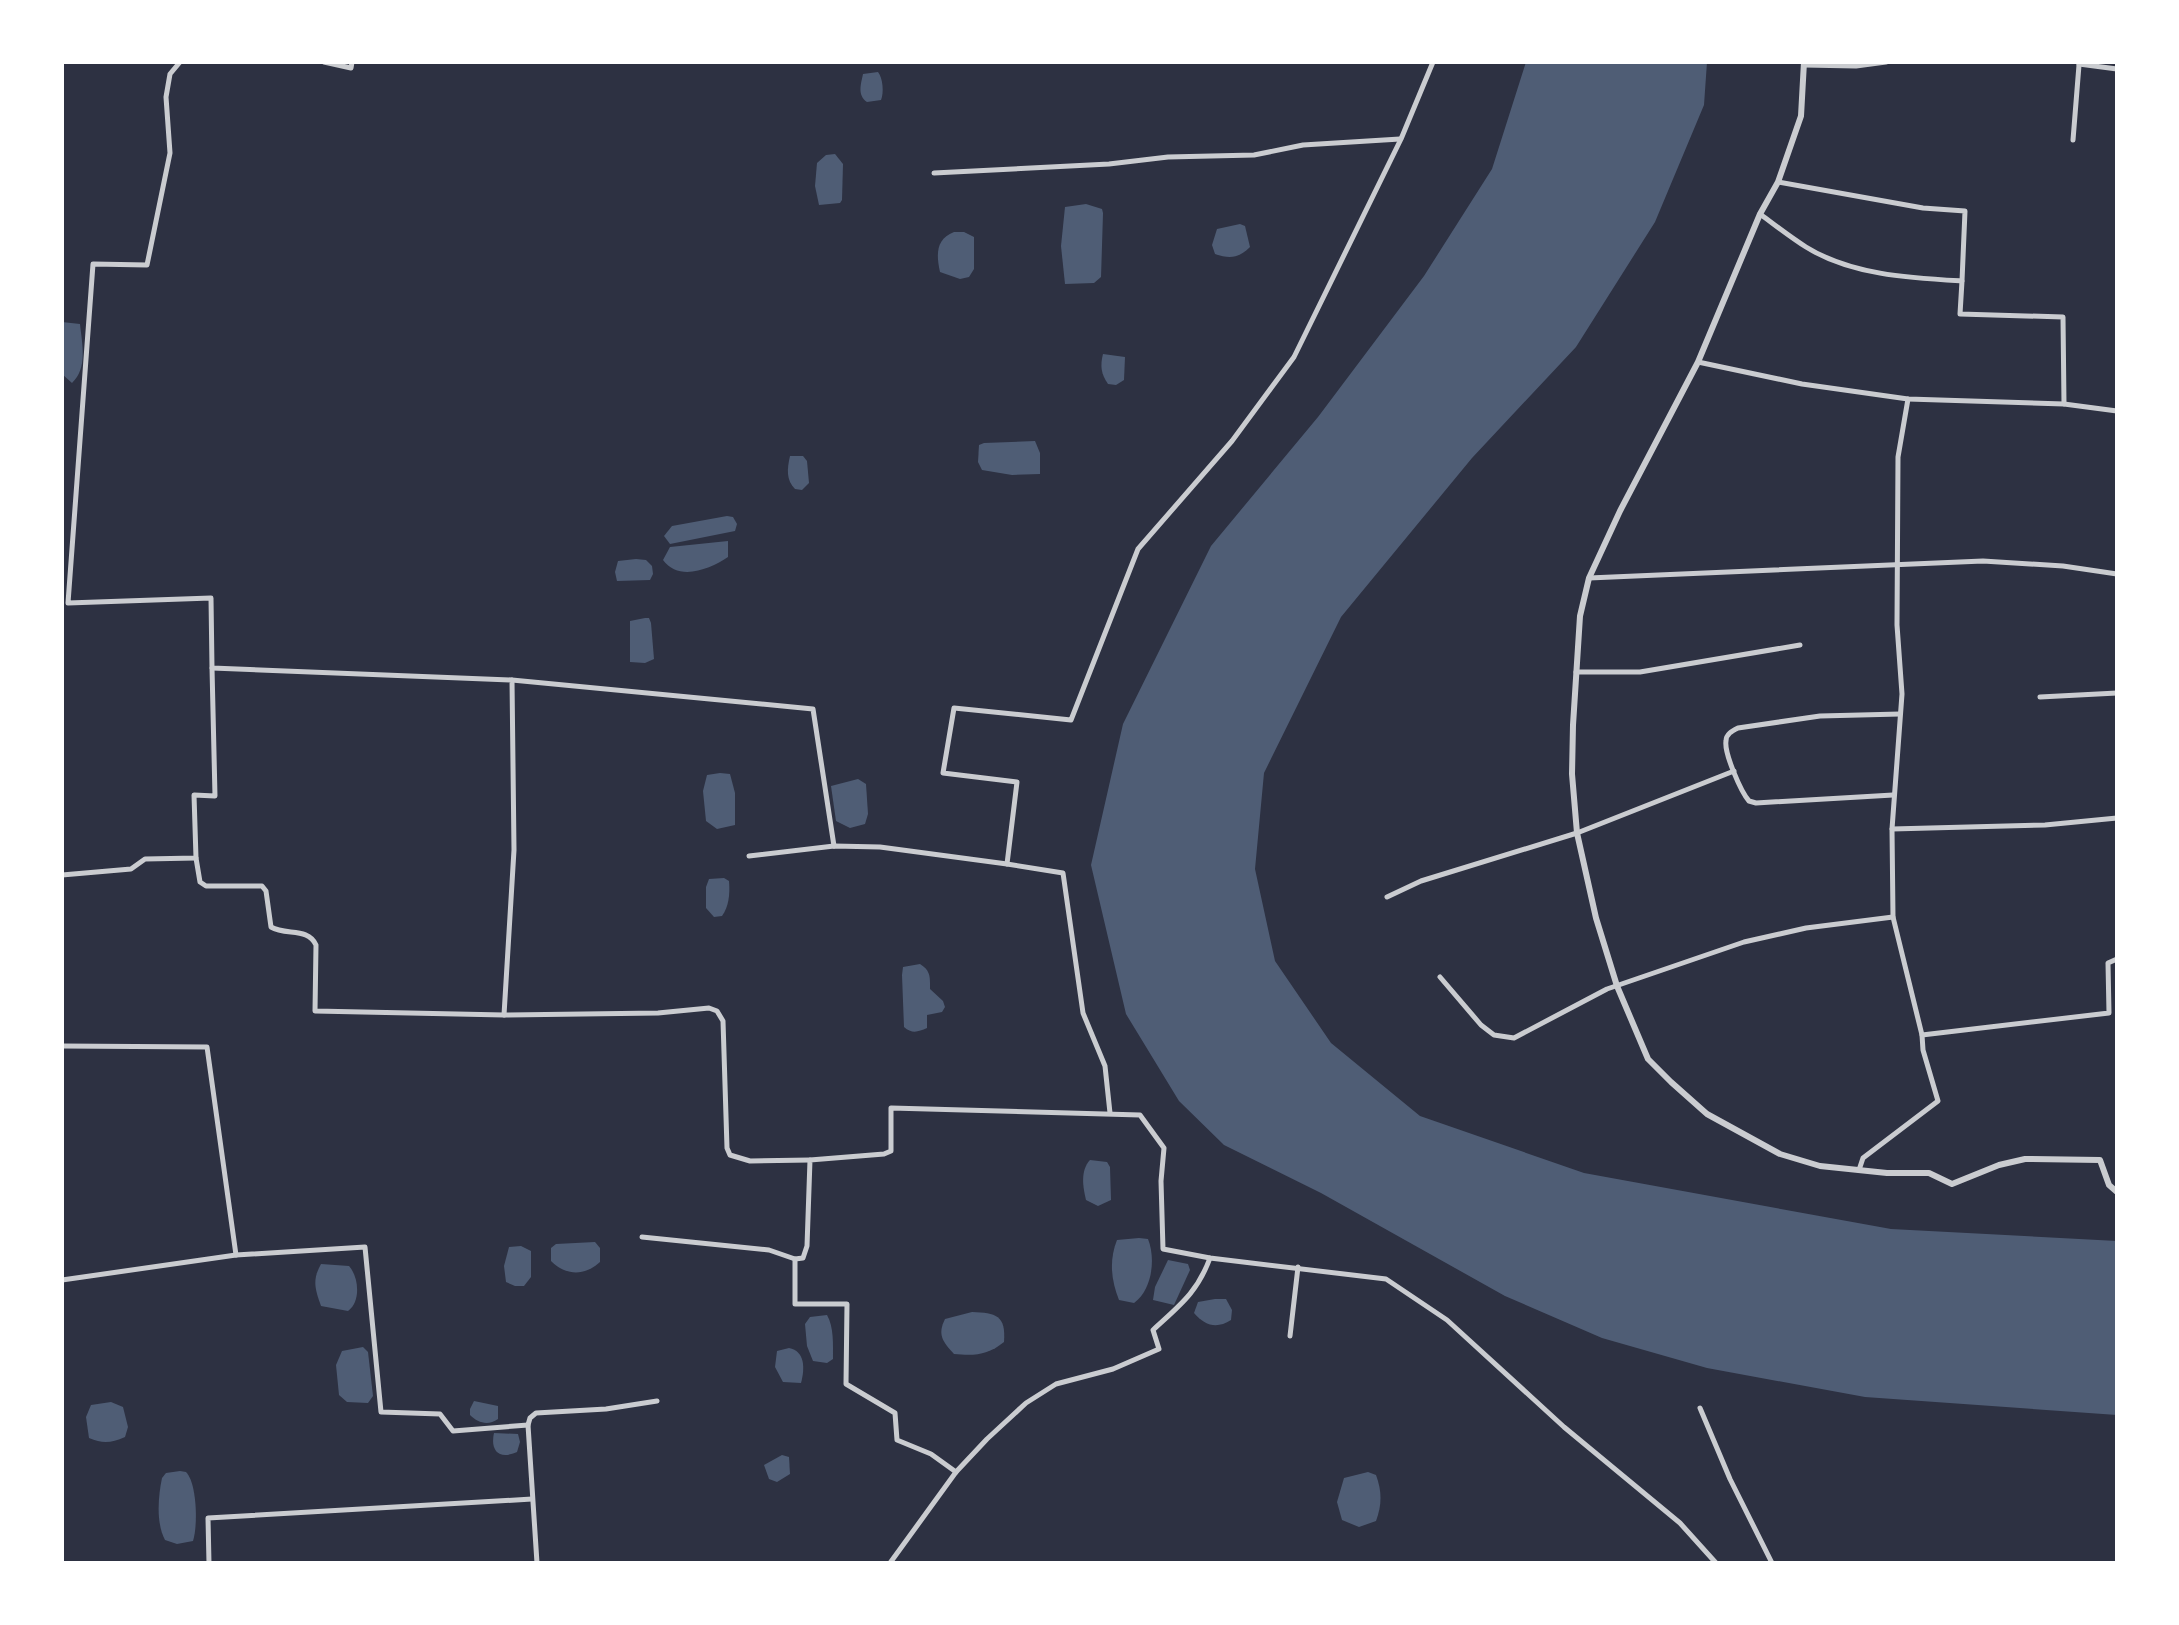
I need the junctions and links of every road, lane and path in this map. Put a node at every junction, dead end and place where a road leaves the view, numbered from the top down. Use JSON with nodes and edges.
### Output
{"nodes":[{"id":1,"x":180,"y":62,"type":"edge"},
{"id":2,"x":324,"y":62,"type":"edge"},
{"id":3,"x":352,"y":62,"type":"edge"},
{"id":4,"x":1433,"y":62,"type":"edge"},
{"id":5,"x":1886,"y":62,"type":"edge"},
{"id":6,"x":1804,"y":64,"type":"edge"},
{"id":7,"x":2079,"y":64,"type":"edge"},
{"id":8,"x":2117,"y":69,"type":"edge"},
{"id":9,"x":1401,"y":139,"type":"junction"},
{"id":10,"x":2073,"y":140,"type":"dead end"},
{"id":11,"x":934,"y":173,"type":"dead end"},
{"id":12,"x":1778,"y":182,"type":"junction"},
{"id":13,"x":1760,"y":214,"type":"junction"},
{"id":14,"x":1962,"y":281,"type":"junction"},
{"id":15,"x":1698,"y":362,"type":"junction"},
{"id":16,"x":1908,"y":399,"type":"junction"},
{"id":17,"x":2064,"y":404,"type":"junction"},
{"id":18,"x":2117,"y":411,"type":"edge"},
{"id":19,"x":1897,"y":563,"type":"junction"},
{"id":20,"x":2117,"y":574,"type":"edge"},
{"id":21,"x":1589,"y":578,"type":"junction"},
{"id":22,"x":1800,"y":645,"type":"dead end"},
{"id":23,"x":212,"y":668,"type":"junction"},
{"id":24,"x":1576,"y":672,"type":"junction"},
{"id":25,"x":512,"y":680,"type":"junction"},
{"id":26,"x":2117,"y":693,"type":"edge"},
{"id":27,"x":2040,"y":697,"type":"dead end"},
{"id":28,"x":1900,"y":714,"type":"junction"},
{"id":29,"x":1734,"y":771,"type":"junction"},
{"id":30,"x":1893,"y":795,"type":"junction"},
{"id":31,"x":2117,"y":818,"type":"edge"},
{"id":32,"x":1892,"y":829,"type":"junction"},
{"id":33,"x":1577,"y":833,"type":"junction"},
{"id":34,"x":834,"y":846,"type":"junction"},
{"id":35,"x":749,"y":856,"type":"dead end"},
{"id":36,"x":196,"y":858,"type":"junction"},
{"id":37,"x":1007,"y":864,"type":"junction"},
{"id":38,"x":62,"y":875,"type":"edge"},
{"id":39,"x":1387,"y":897,"type":"dead end"},
{"id":40,"x":1893,"y":917,"type":"junction"},
{"id":41,"x":2117,"y":959,"type":"edge"},
{"id":42,"x":1440,"y":977,"type":"dead end"},
{"id":43,"x":1617,"y":986,"type":"junction"},
{"id":44,"x":504,"y":1015,"type":"junction"},
{"id":45,"x":1922,"y":1035,"type":"junction"},
{"id":46,"x":62,"y":1046,"type":"edge"},
{"id":47,"x":1110,"y":1113,"type":"junction"},
{"id":48,"x":810,"y":1160,"type":"junction"},
{"id":49,"x":1859,"y":1170,"type":"junction"},
{"id":50,"x":2117,"y":1192,"type":"edge"},
{"id":51,"x":642,"y":1237,"type":"dead end"},
{"id":52,"x":236,"y":1255,"type":"junction"},
{"id":53,"x":1210,"y":1258,"type":"junction"},
{"id":54,"x":795,"y":1259,"type":"junction"},
{"id":55,"x":1298,"y":1267,"type":"junction"},
{"id":56,"x":62,"y":1280,"type":"edge"},
{"id":57,"x":1290,"y":1336,"type":"dead end"},
{"id":58,"x":657,"y":1401,"type":"dead end"},
{"id":59,"x":1700,"y":1408,"type":"dead end"},
{"id":60,"x":528,"y":1425,"type":"junction"},
{"id":61,"x":956,"y":1472,"type":"junction"},
{"id":62,"x":532,"y":1499,"type":"junction"},
{"id":63,"x":209,"y":1563,"type":"edge"},
{"id":64,"x":537,"y":1563,"type":"edge"},
{"id":65,"x":890,"y":1563,"type":"edge"},
{"id":66,"x":1716,"y":1563,"type":"edge"},
{"id":67,"x":1772,"y":1563,"type":"edge"}],
"edges":[{"from":1,"to":23,"type":"street"},
{"from":2,"to":3,"type":"street"},
{"from":4,"to":9,"type":"street"},
{"from":5,"to":6,"type":"street"},
{"from":6,"to":12,"type":"street"},
{"from":7,"to":8,"type":"street"},
{"from":7,"to":10,"type":"street"},
{"from":9,"to":11,"type":"street"},
{"from":9,"to":37,"type":"street"},
{"from":12,"to":13,"type":"street"},
{"from":12,"to":14,"type":"street"},
{"from":13,"to":14,"type":"street"},
{"from":13,"to":15,"type":"street"},
{"from":14,"to":17,"type":"street"},
{"from":15,"to":16,"type":"street"},
{"from":15,"to":21,"type":"street"},
{"from":16,"to":17,"type":"street"},
{"from":16,"to":19,"type":"street"},
{"from":17,"to":18,"type":"street"},
{"from":19,"to":20,"type":"street"},
{"from":19,"to":21,"type":"street"},
{"from":19,"to":28,"type":"street"},
{"from":21,"to":24,"type":"street"},
{"from":22,"to":24,"type":"street"},
{"from":23,"to":25,"type":"street"},
{"from":23,"to":36,"type":"street"},
{"from":24,"to":33,"type":"street"},
{"from":25,"to":34,"type":"street"},
{"from":25,"to":44,"type":"street"},
{"from":26,"to":27,"type":"street"},
{"from":28,"to":29,"type":"street"},
{"from":28,"to":30,"type":"street"},
{"from":29,"to":30,"type":"street"},
{"from":29,"to":33,"type":"street"},
{"from":30,"to":32,"type":"street"},
{"from":31,"to":32,"type":"street"},
{"from":32,"to":40,"type":"street"},
{"from":33,"to":39,"type":"street"},
{"from":33,"to":43,"type":"street"},
{"from":34,"to":35,"type":"street"},
{"from":34,"to":37,"type":"street"},
{"from":36,"to":38,"type":"street"},
{"from":36,"to":44,"type":"street"},
{"from":37,"to":47,"type":"street"},
{"from":40,"to":43,"type":"street"},
{"from":40,"to":45,"type":"street"},
{"from":41,"to":45,"type":"street"},
{"from":42,"to":43,"type":"street"},
{"from":43,"to":49,"type":"street"},
{"from":44,"to":48,"type":"street"},
{"from":45,"to":49,"type":"street"},
{"from":46,"to":52,"type":"street"},
{"from":47,"to":48,"type":"street"},
{"from":47,"to":53,"type":"street"},
{"from":48,"to":54,"type":"street"},
{"from":49,"to":50,"type":"street"},
{"from":51,"to":54,"type":"street"},
{"from":52,"to":56,"type":"street"},
{"from":52,"to":60,"type":"street"},
{"from":53,"to":55,"type":"street"},
{"from":53,"to":61,"type":"street"},
{"from":54,"to":61,"type":"street"},
{"from":55,"to":57,"type":"street"},
{"from":55,"to":66,"type":"street"},
{"from":58,"to":60,"type":"street"},
{"from":59,"to":67,"type":"street"},
{"from":60,"to":62,"type":"street"},
{"from":61,"to":65,"type":"street"},
{"from":62,"to":63,"type":"street"},
{"from":62,"to":64,"type":"street"}]}
